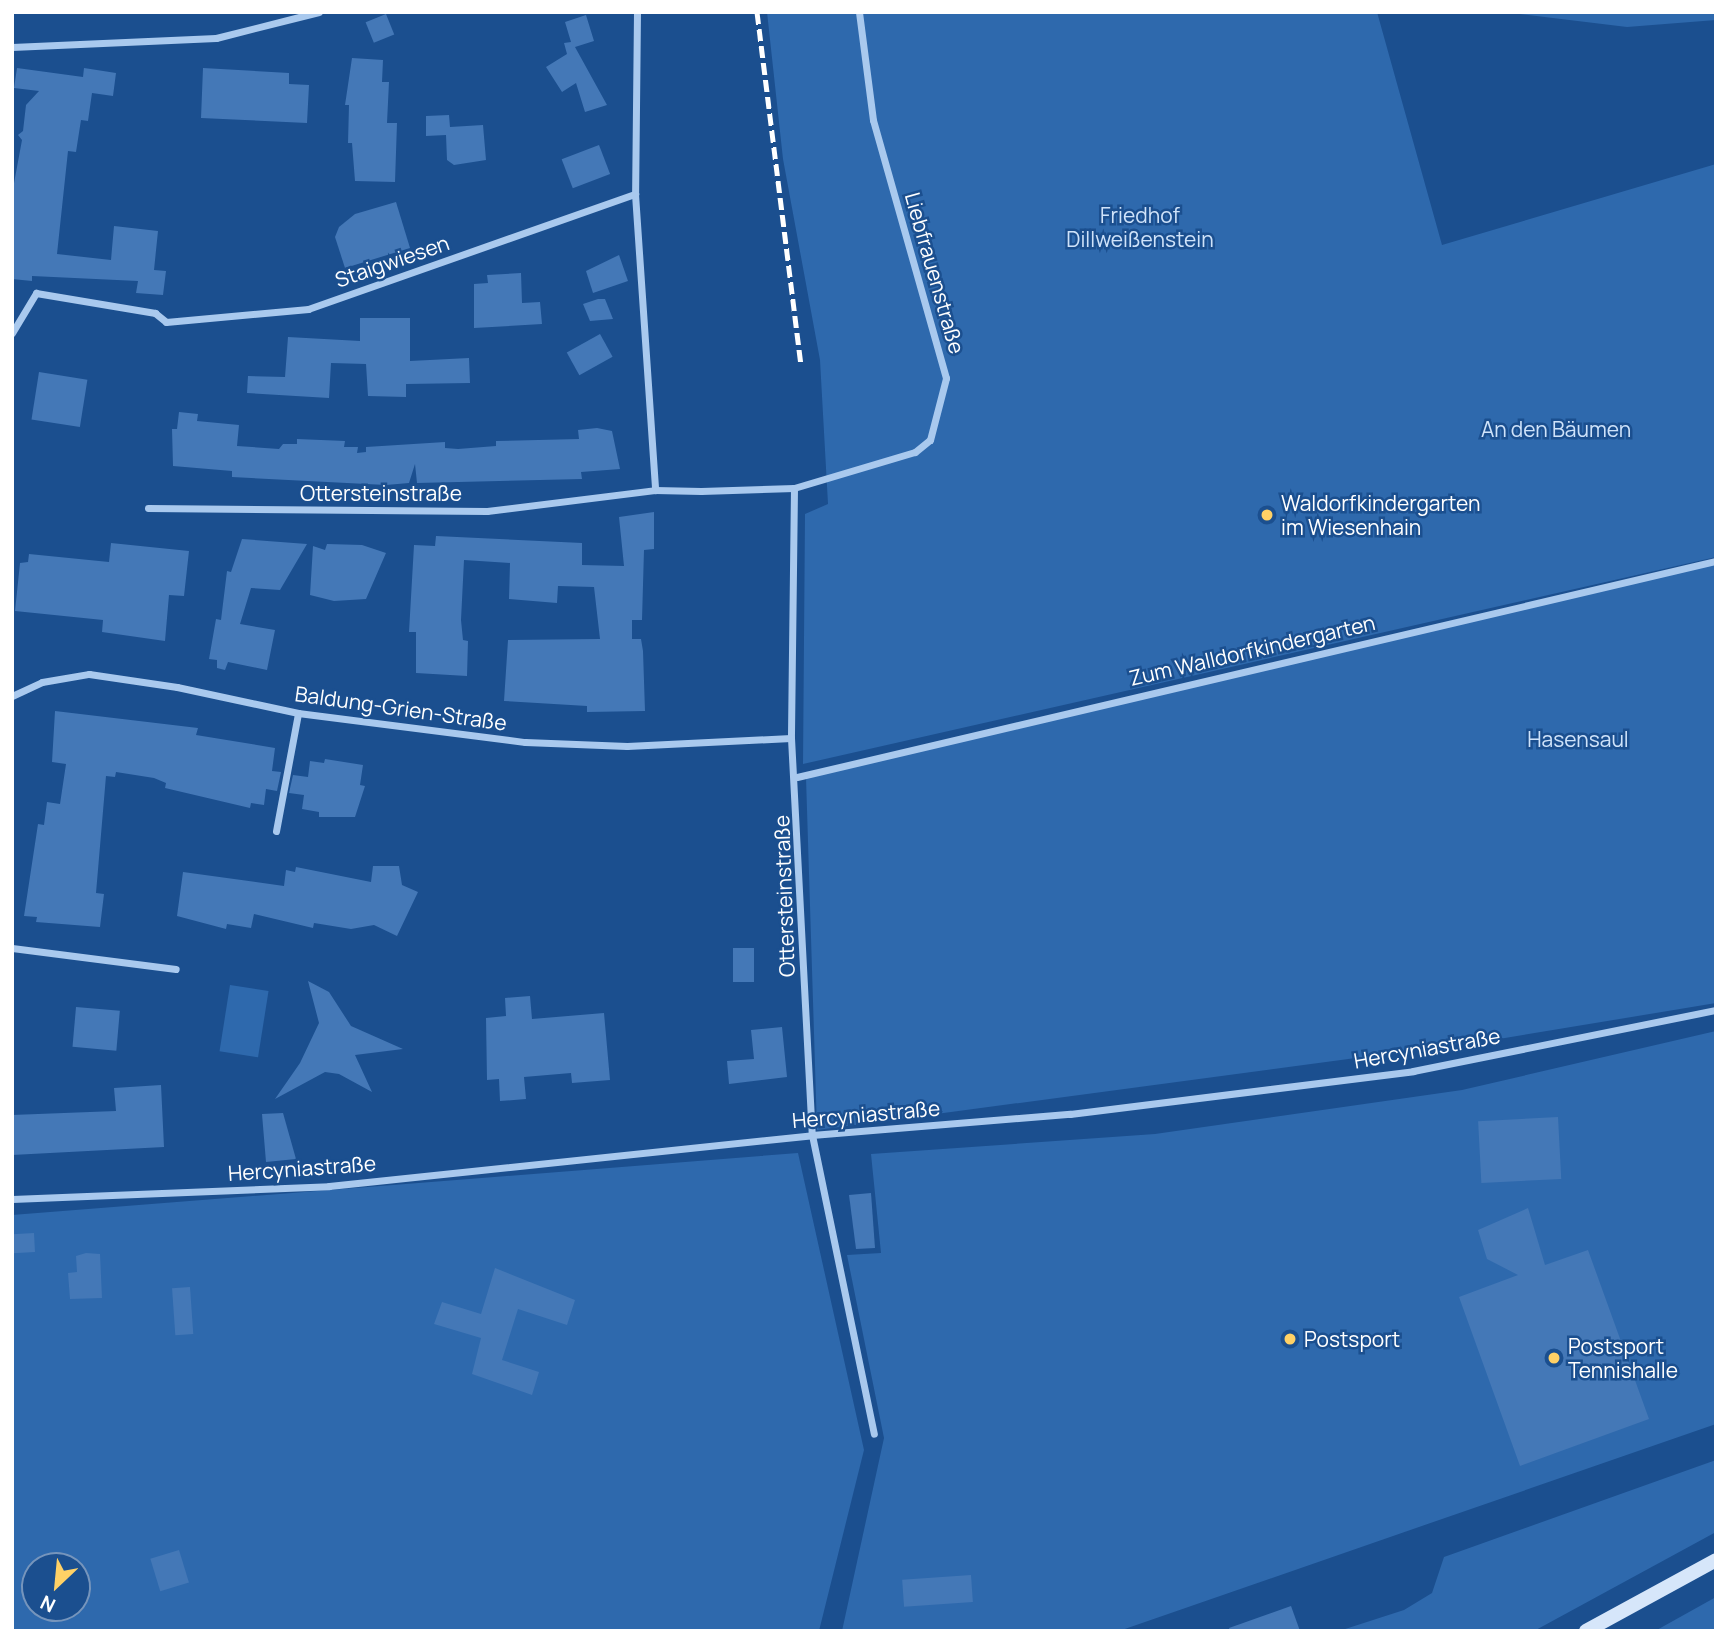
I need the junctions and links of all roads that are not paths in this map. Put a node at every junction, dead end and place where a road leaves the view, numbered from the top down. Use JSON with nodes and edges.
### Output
{"nodes":[{"id":1,"x":319,"y":12,"type":"edge"},
{"id":2,"x":636,"y":12,"type":"edge"},
{"id":3,"x":859,"y":12,"type":"edge"},
{"id":4,"x":303,"y":15,"type":"edge"},
{"id":5,"x":12,"y":47,"type":"edge"},
{"id":6,"x":635,"y":194,"type":"junction"},
{"id":7,"x":12,"y":333,"type":"edge"},
{"id":8,"x":794,"y":488,"type":"junction"},
{"id":9,"x":655,"y":490,"type":"junction"},
{"id":10,"x":148,"y":508,"type":"dead end"},
{"id":11,"x":1716,"y":561,"type":"edge"},
{"id":12,"x":12,"y":696,"type":"edge"},
{"id":13,"x":298,"y":713,"type":"junction"},
{"id":14,"x":791,"y":738,"type":"junction"},
{"id":15,"x":797,"y":777,"type":"junction"},
{"id":16,"x":276,"y":831,"type":"dead end"},
{"id":17,"x":12,"y":948,"type":"edge"},
{"id":18,"x":176,"y":969,"type":"dead end"},
{"id":19,"x":1716,"y":1010,"type":"edge"},
{"id":20,"x":812,"y":1135,"type":"junction"},
{"id":21,"x":12,"y":1199,"type":"edge"},
{"id":22,"x":874,"y":1434,"type":"dead end"},
{"id":23,"x":1716,"y":1560,"type":"edge"},
{"id":24,"x":1586,"y":1631,"type":"edge"}],
"edges":[{"from":1,"to":4,"type":"street"},
{"from":2,"to":6,"type":"street"},
{"from":3,"to":8,"type":"street","name":"Liebfrauenstraße"},
{"from":4,"to":5,"type":"street"},
{"from":6,"to":7,"type":"street","name":"Staigwiesen"},
{"from":6,"to":9,"type":"street"},
{"from":8,"to":9,"type":"street","name":"Ottersteinstraße"},
{"from":8,"to":14,"type":"street","name":"Ottersteinstraße"},
{"from":9,"to":10,"type":"street","name":"Ottersteinstraße"},
{"from":11,"to":15,"type":"street","name":"Zum Walldorfkindergarten"},
{"from":12,"to":13,"type":"street","name":"Baldung-Grien-Straße"},
{"from":13,"to":14,"type":"street","name":"Baldung-Grien-Straße"},
{"from":13,"to":16,"type":"street"},
{"from":14,"to":15,"type":"street","name":"Ottersteinstraße"},
{"from":15,"to":20,"type":"street","name":"Ottersteinstraße"},
{"from":17,"to":18,"type":"street"},
{"from":19,"to":20,"type":"street","name":"Hercyniastraße"},
{"from":20,"to":21,"type":"street","name":"Hercyniastraße"},
{"from":20,"to":22,"type":"street","name":"Ottersteinstraße"},
{"from":23,"to":24,"type":"main road"}]}
